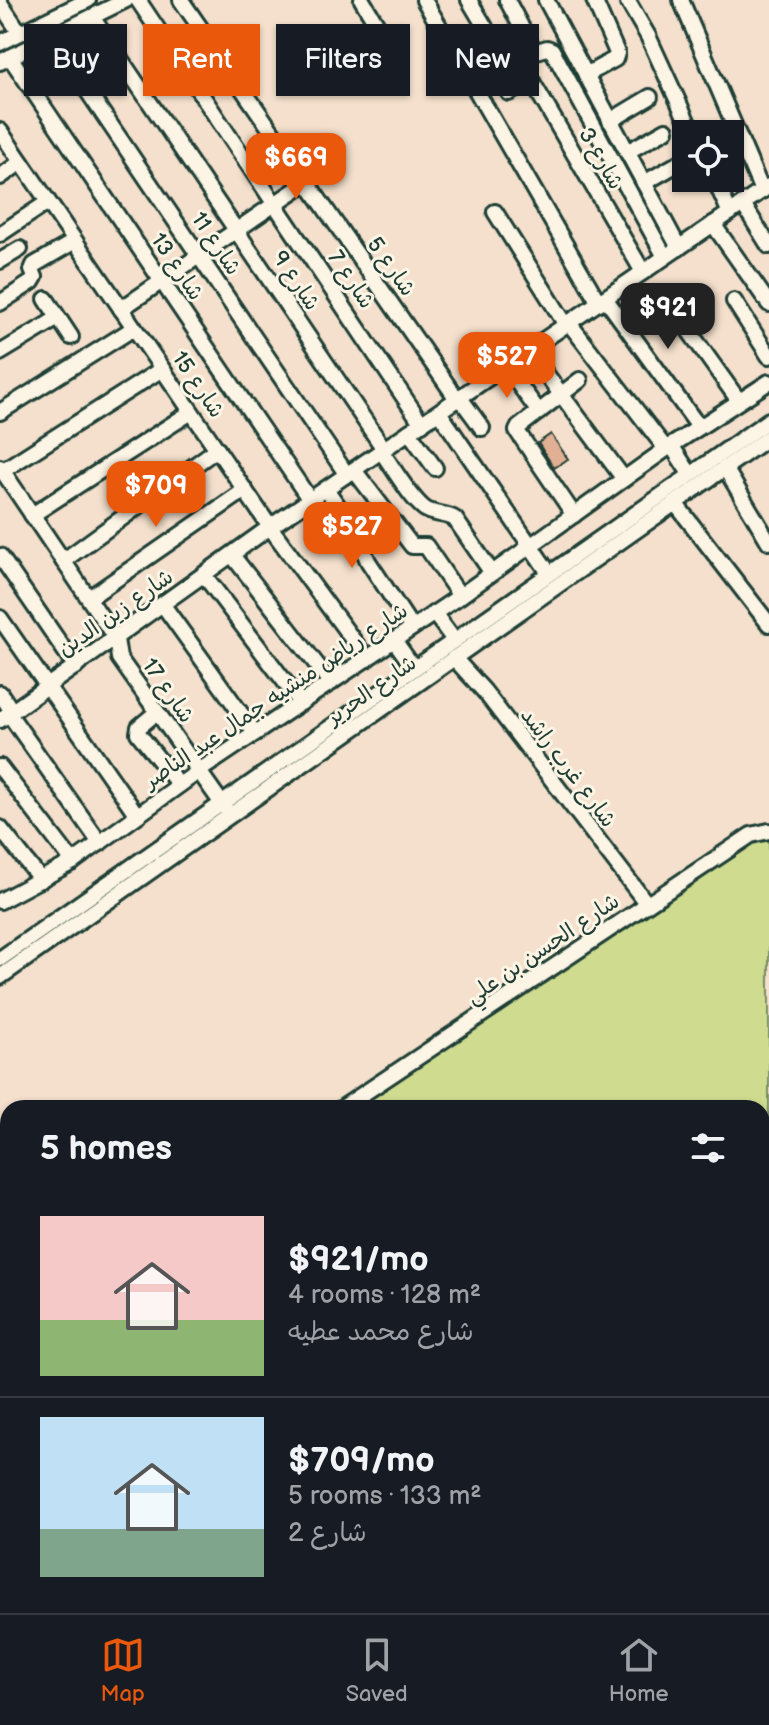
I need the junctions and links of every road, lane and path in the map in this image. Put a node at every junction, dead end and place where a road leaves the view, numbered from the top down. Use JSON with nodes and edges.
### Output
{"nodes":[{"id":1,"x":87,"y":0,"type":"edge"},
{"id":2,"x":126,"y":0,"type":"edge"},
{"id":3,"x":138,"y":0,"type":"edge"},
{"id":4,"x":181,"y":0,"type":"edge"},
{"id":5,"x":362,"y":0,"type":"edge"},
{"id":6,"x":424,"y":0,"type":"edge"},
{"id":7,"x":469,"y":0,"type":"edge"},
{"id":8,"x":507,"y":0,"type":"edge"},
{"id":9,"x":546,"y":0,"type":"edge"},
{"id":10,"x":594,"y":0,"type":"edge"},
{"id":11,"x":627,"y":0,"type":"edge"},
{"id":12,"x":681,"y":0,"type":"edge"},
{"id":13,"x":0,"y":3,"type":"edge"},
{"id":14,"x":58,"y":6,"type":"edge"},
{"id":15,"x":92,"y":17,"type":"junction"},
{"id":16,"x":78,"y":24,"type":"edge"},
{"id":17,"x":377,"y":24,"type":"edge"},
{"id":18,"x":483,"y":24,"type":"edge"},
{"id":19,"x":20,"y":33,"type":"junction"},
{"id":20,"x":0,"y":43,"type":"edge"},
{"id":21,"x":24,"y":50,"type":"edge"},
{"id":22,"x":5,"y":60,"type":"edge"},
{"id":23,"x":586,"y":75,"type":"junction"},
{"id":24,"x":539,"y":93,"type":"edge"},
{"id":25,"x":91,"y":96,"type":"edge"},
{"id":26,"x":650,"y":97,"type":"dead end"},
{"id":27,"x":687,"y":120,"type":"edge"},
{"id":28,"x":610,"y":121,"type":"junction"},
{"id":29,"x":666,"y":130,"type":"dead end"},
{"id":30,"x":0,"y":131,"type":"edge"},
{"id":31,"x":627,"y":152,"type":"junction"},
{"id":32,"x":21,"y":162,"type":"junction"},
{"id":33,"x":672,"y":167,"type":"edge"},
{"id":34,"x":0,"y":177,"type":"edge"},
{"id":35,"x":307,"y":182,"type":"junction"},
{"id":36,"x":644,"y":183,"type":"junction"},
{"id":37,"x":765,"y":189,"type":"edge"},
{"id":38,"x":720,"y":192,"type":"edge"},
{"id":39,"x":48,"y":202,"type":"junction"},
{"id":40,"x":275,"y":204,"type":"junction"},
{"id":41,"x":743,"y":204,"type":"junction"},
{"id":42,"x":495,"y":212,"type":"dead end"},
{"id":43,"x":730,"y":213,"type":"junction"},
{"id":44,"x":713,"y":224,"type":"junction"},
{"id":45,"x":236,"y":230,"type":"junction"},
{"id":46,"x":0,"y":234,"type":"edge"},
{"id":47,"x":75,"y":241,"type":"junction"},
{"id":48,"x":769,"y":246,"type":"edge"},
{"id":49,"x":679,"y":248,"type":"junction"},
{"id":50,"x":20,"y":249,"type":"dead end"},
{"id":51,"x":199,"y":256,"type":"junction"},
{"id":52,"x":665,"y":257,"type":"junction"},
{"id":53,"x":0,"y":261,"type":"edge"},
{"id":54,"x":643,"y":272,"type":"junction"},
{"id":55,"x":162,"y":281,"type":"junction"},
{"id":56,"x":46,"y":299,"type":"dead end"},
{"id":57,"x":667,"y":300,"type":"dead end"},
{"id":58,"x":602,"y":301,"type":"junction"},
{"id":59,"x":734,"y":301,"type":"dead end"},
{"id":60,"x":0,"y":303,"type":"edge"},
{"id":61,"x":769,"y":304,"type":"edge"},
{"id":62,"x":121,"y":309,"type":"junction"},
{"id":63,"x":58,"y":318,"type":"junction"},
{"id":64,"x":568,"y":324,"type":"junction"},
{"id":65,"x":134,"y":328,"type":"junction"},
{"id":66,"x":71,"y":337,"type":"dead end"},
{"id":67,"x":529,"y":351,"type":"junction"},
{"id":68,"x":0,"y":353,"type":"edge"},
{"id":69,"x":769,"y":356,"type":"edge"},
{"id":70,"x":506,"y":367,"type":"junction"},
{"id":71,"x":162,"y":369,"type":"junction"},
{"id":72,"x":580,"y":380,"type":"dead end"},
{"id":73,"x":769,"y":382,"type":"edge"},
{"id":74,"x":561,"y":394,"type":"junction"},
{"id":75,"x":459,"y":398,"type":"junction"},
{"id":76,"x":739,"y":401,"type":"junction"},
{"id":77,"x":0,"y":412,"type":"edge"},
{"id":78,"x":191,"y":412,"type":"junction"},
{"id":79,"x":439,"y":412,"type":"junction"},
{"id":80,"x":539,"y":412,"type":"junction"},
{"id":81,"x":769,"y":420,"type":"edge"},
{"id":82,"x":422,"y":424,"type":"junction"},
{"id":83,"x":699,"y":427,"type":"junction"},
{"id":84,"x":482,"y":428,"type":"dead end"},
{"id":85,"x":409,"y":432,"type":"junction"},
{"id":86,"x":767,"y":443,"type":"edge"},
{"id":87,"x":668,"y":447,"type":"junction"},
{"id":88,"x":217,"y":449,"type":"junction"},
{"id":89,"x":383,"y":450,"type":"junction"},
{"id":90,"x":435,"y":468,"type":"dead end"},
{"id":91,"x":725,"y":468,"type":"junction"},
{"id":92,"x":1,"y":469,"type":"edge"},
{"id":93,"x":351,"y":472,"type":"junction"},
{"id":94,"x":690,"y":474,"type":"junction"},
{"id":95,"x":624,"y":479,"type":"junction"},
{"id":96,"x":326,"y":489,"type":"junction"},
{"id":97,"x":245,"y":490,"type":"junction"},
{"id":98,"x":310,"y":500,"type":"junction"},
{"id":99,"x":675,"y":503,"type":"junction"},
{"id":100,"x":32,"y":515,"type":"junction"},
{"id":101,"x":574,"y":515,"type":"junction"},
{"id":102,"x":270,"y":527,"type":"junction"},
{"id":103,"x":769,"y":542,"type":"edge"},
{"id":104,"x":530,"y":546,"type":"junction"},
{"id":105,"x":232,"y":555,"type":"junction"},
{"id":106,"x":0,"y":556,"type":"edge"},
{"id":107,"x":63,"y":561,"type":"junction"},
{"id":108,"x":492,"y":573,"type":"junction"},
{"id":109,"x":549,"y":573,"type":"junction"},
{"id":110,"x":204,"y":575,"type":"junction"},
{"id":111,"x":460,"y":596,"type":"junction"},
{"id":112,"x":89,"y":598,"type":"junction"},
{"id":113,"x":163,"y":605,"type":"junction"},
{"id":114,"x":434,"y":613,"type":"junction"},
{"id":115,"x":0,"y":618,"type":"edge"},
{"id":116,"x":769,"y":624,"type":"edge"},
{"id":117,"x":412,"y":628,"type":"junction"},
{"id":118,"x":116,"y":639,"type":"junction"},
{"id":119,"x":394,"y":640,"type":"junction"},
{"id":120,"x":454,"y":640,"type":"junction"},
{"id":121,"x":454,"y":658,"type":"junction"},
{"id":122,"x":367,"y":659,"type":"junction"},
{"id":123,"x":76,"y":667,"type":"junction"},
{"id":124,"x":414,"y":668,"type":"junction"},
{"id":125,"x":331,"y":683,"type":"junction"},
{"id":126,"x":47,"y":687,"type":"junction"},
{"id":127,"x":393,"y":691,"type":"junction"},
{"id":128,"x":0,"y":693,"type":"edge"},
{"id":129,"x":301,"y":703,"type":"junction"},
{"id":130,"x":157,"y":712,"type":"junction"},
{"id":131,"x":7,"y":715,"type":"edge"},
{"id":132,"x":255,"y":733,"type":"junction"},
{"id":133,"x":0,"y":767,"type":"edge"},
{"id":134,"x":199,"y":771,"type":"junction"},
{"id":135,"x":179,"y":785,"type":"junction"},
{"id":136,"x":226,"y":808,"type":"junction"},
{"id":137,"x":137,"y":815,"type":"junction"},
{"id":138,"x":0,"y":828,"type":"edge"},
{"id":139,"x":769,"y":831,"type":"edge"},
{"id":140,"x":100,"y":843,"type":"junction"},
{"id":141,"x":73,"y":862,"type":"junction"},
{"id":142,"x":41,"y":880,"type":"junction"},
{"id":143,"x":0,"y":884,"type":"edge"},
{"id":144,"x":106,"y":894,"type":"junction"},
{"id":145,"x":5,"y":899,"type":"edge"},
{"id":146,"x":647,"y":904,"type":"junction"},
{"id":147,"x":0,"y":959,"type":"edge"},
{"id":148,"x":0,"y":977,"type":"edge"},
{"id":149,"x":354,"y":1100,"type":"edge"}],
"edges":[{"from":1,"to":14,"type":"street"},
{"from":2,"to":15,"type":"street"},
{"from":3,"to":40,"type":"street","name":"شارع 7"},
{"from":4,"to":35,"type":"street","name":"شارع 5"},
{"from":5,"to":17,"type":"street"},
{"from":6,"to":58,"type":"street"},
{"from":7,"to":18,"type":"street"},
{"from":8,"to":52,"type":"street"},
{"from":9,"to":23,"type":"street","name":"شارع 3"},
{"from":10,"to":23,"type":"street"},
{"from":11,"to":27,"type":"street"},
{"from":12,"to":37,"type":"street"},
{"from":13,"to":19,"type":"street"},
{"from":14,"to":19,"type":"street"},
{"from":15,"to":16,"type":"street"},
{"from":15,"to":45,"type":"street","name":"شارع 9"},
{"from":19,"to":20,"type":"street"},
{"from":21,"to":22,"type":"street"},
{"from":22,"to":55,"type":"street","name":"شارع 13"},
{"from":23,"to":28,"type":"street","name":"شارع 3"},
{"from":24,"to":54,"type":"street","name":"شارع 3"},
{"from":25,"to":51,"type":"street","name":"شارع 11"},
{"from":26,"to":28,"type":"street"},
{"from":28,"to":31,"type":"street","name":"شارع 3"},
{"from":29,"to":31,"type":"street"},
{"from":30,"to":32,"type":"street","name":"شارع 15"},
{"from":31,"to":36,"type":"street","name":"شارع 3"},
{"from":32,"to":34,"type":"street"},
{"from":32,"to":39,"type":"street","name":"شارع 15"},
{"from":33,"to":36,"type":"street"},
{"from":35,"to":40,"type":"street"},
{"from":35,"to":75,"type":"street","name":"شارع 5"},
{"from":36,"to":49,"type":"street","name":"شارع 3"},
{"from":37,"to":41,"type":"street","name":"شارع زين الدين"},
{"from":38,"to":43,"type":"street"},
{"from":39,"to":46,"type":"street"},
{"from":39,"to":47,"type":"street","name":"شارع 15"},
{"from":40,"to":45,"type":"street"},
{"from":40,"to":82,"type":"street","name":"شارع 7"},
{"from":41,"to":43,"type":"street","name":"شارع زين الدين"},
{"from":41,"to":48,"type":"street"},
{"from":42,"to":64,"type":"street"},
{"from":43,"to":44,"type":"street","name":"شارع زين الدين"},
{"from":44,"to":49,"type":"street","name":"شارع زين الدين"},
{"from":44,"to":61,"type":"street"},
{"from":45,"to":51,"type":"street"},
{"from":45,"to":89,"type":"street","name":"شارع 9"},
{"from":47,"to":60,"type":"street"},
{"from":47,"to":62,"type":"street","name":"شارع 15"},
{"from":49,"to":52,"type":"street","name":"شارع زين الدين"},
{"from":50,"to":53,"type":"street"},
{"from":51,"to":55,"type":"street"},
{"from":51,"to":93,"type":"street","name":"شارع 11"},
{"from":52,"to":54,"type":"street","name":"شارع زين الدين"},
{"from":54,"to":58,"type":"street","name":"شارع زين الدين"},
{"from":55,"to":62,"type":"street"},
{"from":55,"to":98,"type":"street","name":"شارع 13"},
{"from":56,"to":63,"type":"street"},
{"from":57,"to":76,"type":"street"},
{"from":58,"to":64,"type":"street","name":"شارع زين الدين"},
{"from":58,"to":83,"type":"street"},
{"from":59,"to":69,"type":"street"},
{"from":62,"to":65,"type":"street","name":"شارع 15"},
{"from":63,"to":66,"type":"street"},
{"from":63,"to":68,"type":"street"},
{"from":64,"to":67,"type":"street","name":"شارع زين الدين"},
{"from":64,"to":87,"type":"street"},
{"from":65,"to":71,"type":"street","name":"شارع 15"},
{"from":65,"to":77,"type":"street"},
{"from":67,"to":70,"type":"street","name":"شارع زين الدين"},
{"from":67,"to":74,"type":"street"},
{"from":70,"to":75,"type":"street","name":"شارع زين الدين"},
{"from":70,"to":80,"type":"street"},
{"from":71,"to":78,"type":"street","name":"شارع 15"},
{"from":71,"to":92,"type":"street"},
{"from":72,"to":74,"type":"street"},
{"from":73,"to":76,"type":"street","name":"شارع رياض منشيه جمال عبد الناصر"},
{"from":74,"to":80,"type":"street"},
{"from":74,"to":95,"type":"street"},
{"from":75,"to":79,"type":"street","name":"شارع زين الدين"},
{"from":75,"to":84,"type":"street","name":"شارع 5"},
{"from":76,"to":83,"type":"street","name":"شارع رياض منشيه جمال عبد الناصر"},
{"from":78,"to":88,"type":"street","name":"شارع 15"},
{"from":78,"to":100,"type":"street"},
{"from":79,"to":82,"type":"street","name":"شارع زين الدين"},
{"from":79,"to":104,"type":"street"},
{"from":80,"to":101,"type":"street"},
{"from":81,"to":94,"type":"street","name":"شارع الحرير"},
{"from":82,"to":85,"type":"street","name":"شارع زين الدين"},
{"from":83,"to":87,"type":"street","name":"شارع رياض منشيه جمال عبد الناصر"},
{"from":85,"to":89,"type":"street","name":"شارع زين الدين"},
{"from":85,"to":90,"type":"street"},
{"from":86,"to":91,"type":"street","name":"شارع الحرير"},
{"from":87,"to":94,"type":"street"},
{"from":87,"to":95,"type":"street","name":"شارع رياض منشيه جمال عبد الناصر"},
{"from":88,"to":97,"type":"street","name":"شارع 15"},
{"from":88,"to":107,"type":"street"},
{"from":89,"to":93,"type":"street","name":"شارع زين الدين"},
{"from":89,"to":108,"type":"street","name":"شارع 9"},
{"from":91,"to":99,"type":"street","name":"شارع الحرير"},
{"from":91,"to":103,"type":"street"},
{"from":92,"to":100,"type":"street","name":"شارع 17"},
{"from":93,"to":96,"type":"street","name":"شارع زين الدين"},
{"from":93,"to":111,"type":"street","name":"شارع 11"},
{"from":94,"to":109,"type":"street","name":"شارع الحرير"},
{"from":95,"to":101,"type":"street","name":"شارع رياض منشيه جمال عبد الناصر"},
{"from":96,"to":98,"type":"street","name":"شارع زين الدين"},
{"from":96,"to":117,"type":"street"},
{"from":97,"to":102,"type":"street","name":"شارع 15"},
{"from":97,"to":112,"type":"street"},
{"from":98,"to":102,"type":"street","name":"شارع زين الدين"},
{"from":99,"to":116,"type":"street"},
{"from":99,"to":121,"type":"street","name":"شارع الحرير"},
{"from":100,"to":107,"type":"street","name":"شارع 17"},
{"from":101,"to":104,"type":"street","name":"شارع رياض منشيه جمال عبد الناصر"},
{"from":102,"to":105,"type":"street","name":"شارع زين الدين"},
{"from":102,"to":122,"type":"street","name":"شارع 15"},
{"from":104,"to":108,"type":"street","name":"شارع رياض منشيه جمال عبد الناصر"},
{"from":104,"to":109,"type":"street"},
{"from":105,"to":110,"type":"street","name":"شارع زين الدين"},
{"from":105,"to":125,"type":"street"},
{"from":106,"to":123,"type":"street"},
{"from":107,"to":112,"type":"street","name":"شارع 17"},
{"from":108,"to":111,"type":"street","name":"شارع رياض منشيه جمال عبد الناصر"},
{"from":109,"to":120,"type":"street","name":"شارع الحرير"},
{"from":110,"to":113,"type":"street","name":"شارع زين الدين"},
{"from":110,"to":129,"type":"street"},
{"from":111,"to":114,"type":"street","name":"شارع رياض منشيه جمال عبد الناصر"},
{"from":112,"to":118,"type":"street","name":"شارع 17"},
{"from":113,"to":118,"type":"street","name":"شارع زين الدين"},
{"from":113,"to":132,"type":"street"},
{"from":114,"to":117,"type":"street","name":"شارع رياض منشيه جمال عبد الناصر"},
{"from":114,"to":120,"type":"street"},
{"from":115,"to":126,"type":"street"},
{"from":117,"to":119,"type":"street","name":"شارع رياض منشيه جمال عبد الناصر"},
{"from":118,"to":123,"type":"street","name":"شارع زين الدين"},
{"from":118,"to":130,"type":"street","name":"شارع 17"},
{"from":119,"to":122,"type":"street","name":"شارع رياض منشيه جمال عبد الناصر"},
{"from":119,"to":124,"type":"street"},
{"from":120,"to":124,"type":"street","name":"شارع الحرير"},
{"from":121,"to":127,"type":"street","name":"شارع الحرير"},
{"from":121,"to":146,"type":"street","name":"شارع غرب راشد"},
{"from":122,"to":125,"type":"street","name":"شارع رياض منشيه جمال عبد الناصر"},
{"from":123,"to":126,"type":"street","name":"شارع زين الدين"},
{"from":124,"to":127,"type":"street","name":"شارع الحرير"},
{"from":125,"to":129,"type":"street","name":"شارع رياض منشيه جمال عبد الناصر"},
{"from":126,"to":131,"type":"street","name":"شارع زين الدين"},
{"from":126,"to":137,"type":"street"},
{"from":127,"to":136,"type":"street","name":"شارع الحرير"},
{"from":128,"to":131,"type":"street"},
{"from":129,"to":132,"type":"street","name":"شارع رياض منشيه جمال عبد الناصر"},
{"from":130,"to":134,"type":"street","name":"شارع 17"},
{"from":130,"to":135,"type":"street"},
{"from":131,"to":140,"type":"street"},
{"from":132,"to":134,"type":"street","name":"شارع رياض منشيه جمال عبد الناصر"},
{"from":133,"to":141,"type":"street"},
{"from":134,"to":135,"type":"street","name":"شارع رياض منشيه جمال عبد الناصر"},
{"from":134,"to":136,"type":"street","name":"شارع 17"},
{"from":135,"to":137,"type":"street","name":"شارع رياض منشيه جمال عبد الناصر"},
{"from":136,"to":144,"type":"street","name":"شارع الحرير"},
{"from":137,"to":140,"type":"street","name":"شارع رياض منشيه جمال عبد الناصر"},
{"from":138,"to":142,"type":"street"},
{"from":139,"to":146,"type":"street","name":"شارع الحسن بن علي"},
{"from":140,"to":141,"type":"street","name":"شارع رياض منشيه جمال عبد الناصر"},
{"from":141,"to":142,"type":"street","name":"شارع رياض منشيه جمال عبد الناصر"},
{"from":142,"to":145,"type":"street","name":"شارع رياض منشيه جمال عبد الناصر"},
{"from":143,"to":145,"type":"street"},
{"from":144,"to":147,"type":"street","name":"شارع الحرير"},
{"from":144,"to":148,"type":"street","name":"شارع الحرير"},
{"from":146,"to":149,"type":"street","name":"شارع الحسن بن علي"}]}
